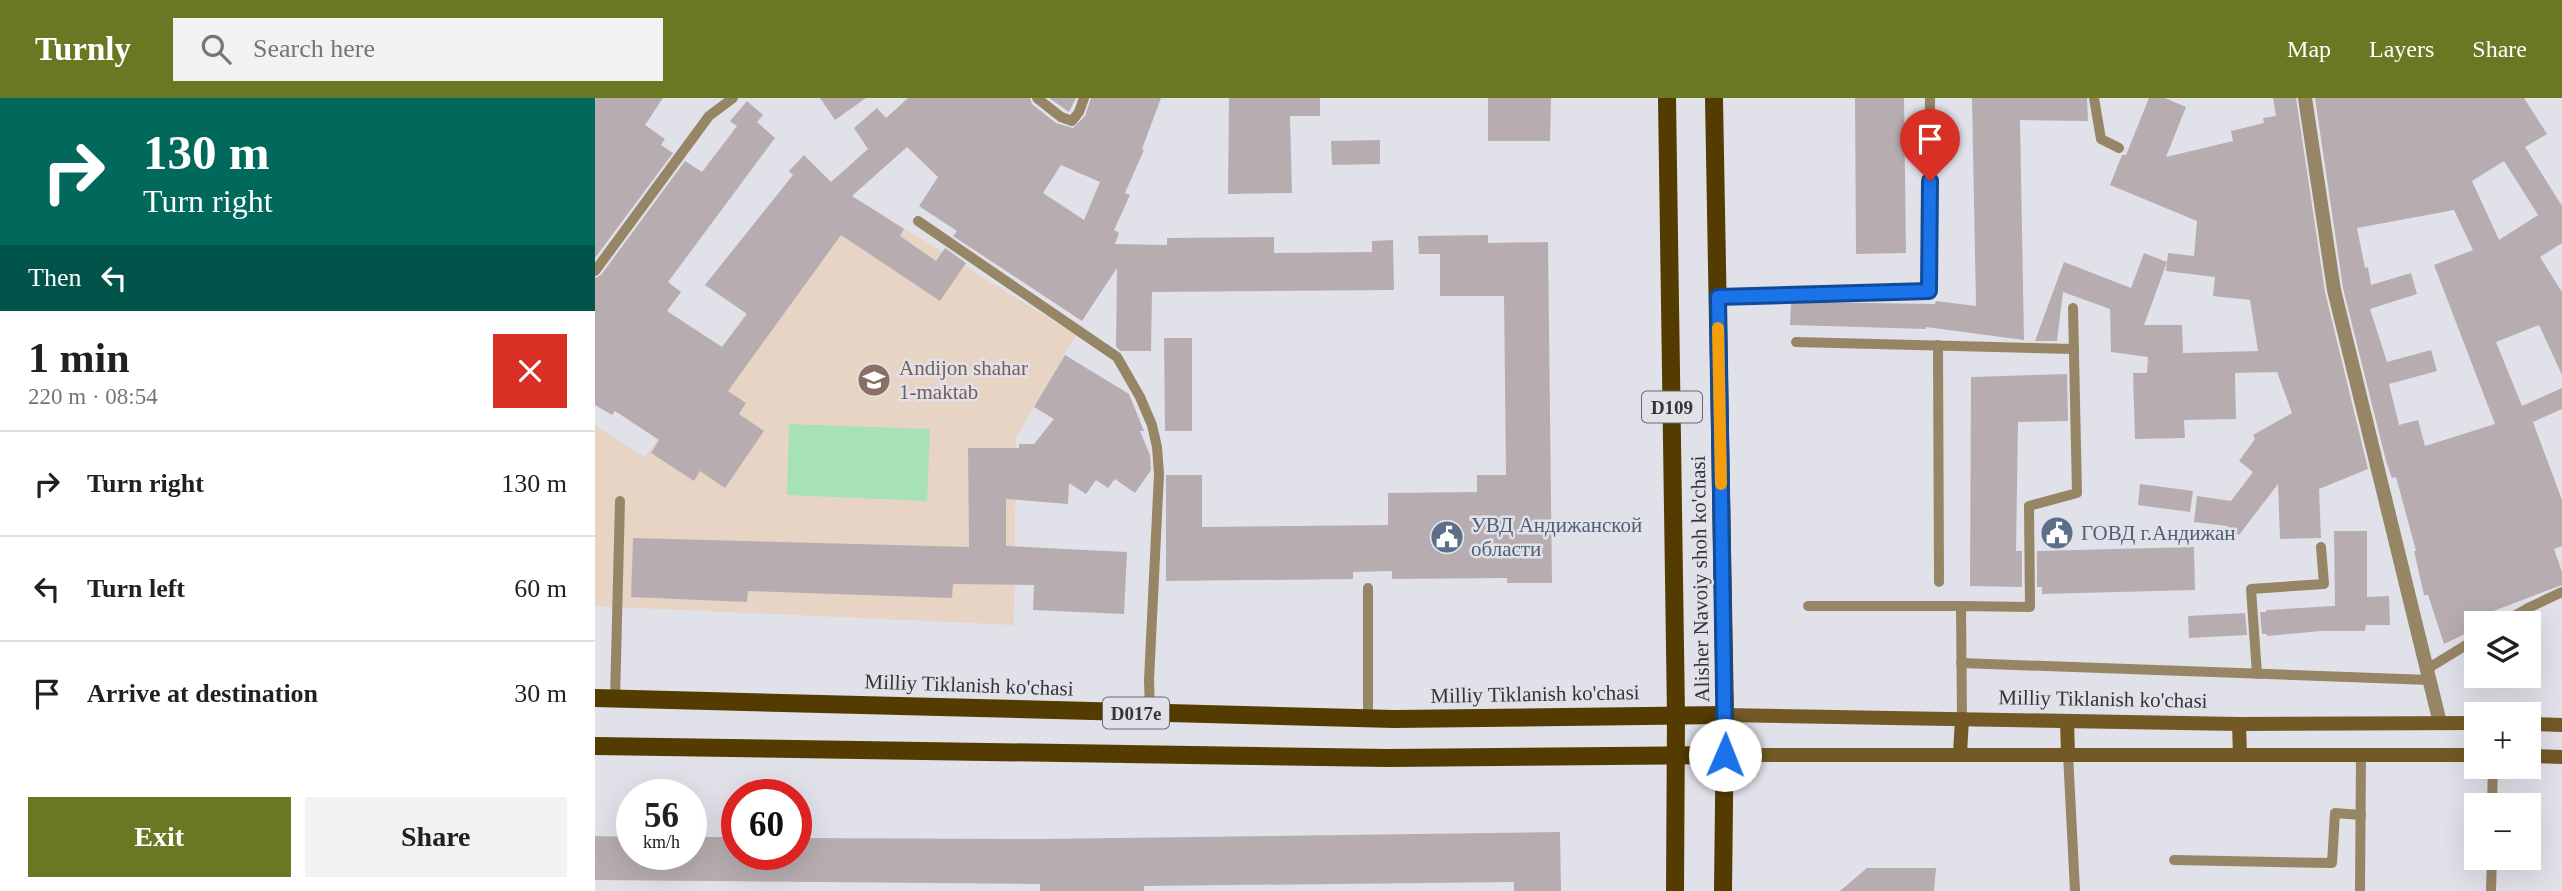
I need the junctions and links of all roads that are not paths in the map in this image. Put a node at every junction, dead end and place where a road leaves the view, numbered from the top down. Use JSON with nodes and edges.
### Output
{"nodes":[{"id":1,"x":733,"y":98,"type":"edge"},
{"id":2,"x":1037,"y":98,"type":"edge"},
{"id":3,"x":1084,"y":98,"type":"edge"},
{"id":4,"x":1667,"y":98,"type":"edge"},
{"id":5,"x":1714,"y":98,"type":"edge"},
{"id":6,"x":1930,"y":98,"type":"edge"},
{"id":7,"x":2094,"y":98,"type":"edge"},
{"id":8,"x":2305,"y":98,"type":"edge"},
{"id":9,"x":2119,"y":148,"type":"dead end"},
{"id":10,"x":918,"y":221,"type":"dead end"},
{"id":11,"x":595,"y":271,"type":"edge"},
{"id":12,"x":1718,"y":297,"type":"junction"},
{"id":13,"x":2073,"y":308,"type":"dead end"},
{"id":14,"x":1796,"y":342,"type":"dead end"},
{"id":15,"x":1938,"y":345,"type":"junction"},
{"id":16,"x":2074,"y":349,"type":"junction"},
{"id":17,"x":620,"y":501,"type":"dead end"},
{"id":18,"x":2321,"y":547,"type":"dead end"},
{"id":19,"x":1940,"y":582,"type":"dead end"},
{"id":20,"x":1368,"y":589,"type":"dead end"},
{"id":21,"x":2562,"y":593,"type":"edge"},
{"id":22,"x":1808,"y":606,"type":"dead end"},
{"id":23,"x":1961,"y":606,"type":"junction"},
{"id":24,"x":2523,"y":611,"type":"edge"},
{"id":25,"x":2464,"y":648,"type":"edge"},
{"id":26,"x":1961,"y":663,"type":"junction"},
{"id":27,"x":2257,"y":674,"type":"junction"},
{"id":28,"x":2428,"y":675,"type":"junction"},
{"id":29,"x":595,"y":698,"type":"edge"},
{"id":30,"x":615,"y":699,"type":"junction"},
{"id":31,"x":1150,"y":713,"type":"junction"},
{"id":32,"x":1676,"y":715,"type":"junction"},
{"id":33,"x":1725,"y":715,"type":"junction"},
{"id":34,"x":1368,"y":719,"type":"junction"},
{"id":35,"x":1962,"y":719,"type":"junction"},
{"id":36,"x":2067,"y":721,"type":"junction"},
{"id":37,"x":2239,"y":723,"type":"junction"},
{"id":38,"x":2440,"y":723,"type":"junction"},
{"id":39,"x":2464,"y":723,"type":"edge"},
{"id":40,"x":2541,"y":724,"type":"edge"},
{"id":41,"x":2562,"y":725,"type":"edge"},
{"id":42,"x":595,"y":746,"type":"edge"},
{"id":43,"x":1960,"y":753,"type":"junction"},
{"id":44,"x":2068,"y":754,"type":"junction"},
{"id":45,"x":1675,"y":755,"type":"junction"},
{"id":46,"x":1725,"y":755,"type":"junction"},
{"id":47,"x":2240,"y":755,"type":"junction"},
{"id":48,"x":2361,"y":755,"type":"junction"},
{"id":49,"x":2464,"y":755,"type":"edge"},
{"id":50,"x":2541,"y":756,"type":"edge"},
{"id":51,"x":2562,"y":757,"type":"edge"},
{"id":52,"x":2361,"y":815,"type":"junction"},
{"id":53,"x":2174,"y":860,"type":"dead end"},
{"id":54,"x":2491,"y":870,"type":"edge"},
{"id":55,"x":1675,"y":891,"type":"edge"},
{"id":56,"x":1723,"y":891,"type":"edge"},
{"id":57,"x":2074,"y":891,"type":"edge"},
{"id":58,"x":2360,"y":891,"type":"edge"},
{"id":59,"x":2491,"y":891,"type":"edge"}],
"edges":[{"from":1,"to":11,"type":"lane"},
{"from":2,"to":3,"type":"lane"},
{"from":4,"to":32,"type":"main road","name":"Alisher Navoiy shoh ko'chasi","number":"D109"},
{"from":5,"to":12,"type":"main road","name":"Alisher Navoiy shoh ko'chasi","number":"D109"},
{"from":6,"to":12,"type":"lane"},
{"from":7,"to":9,"type":"lane"},
{"from":8,"to":28,"type":"street"},
{"from":10,"to":31,"type":"lane"},
{"from":12,"to":33,"type":"main road","name":"Alisher Navoiy shoh ko'chasi","number":"D109"},
{"from":13,"to":16,"type":"lane"},
{"from":14,"to":15,"type":"lane"},
{"from":15,"to":16,"type":"lane"},
{"from":15,"to":19,"type":"lane"},
{"from":16,"to":23,"type":"lane"},
{"from":17,"to":30,"type":"lane"},
{"from":18,"to":27,"type":"lane"},
{"from":20,"to":34,"type":"lane"},
{"from":21,"to":24,"type":"lane"},
{"from":22,"to":23,"type":"lane"},
{"from":23,"to":26,"type":"lane"},
{"from":25,"to":28,"type":"lane"},
{"from":26,"to":27,"type":"lane"},
{"from":26,"to":35,"type":"lane"},
{"from":27,"to":28,"type":"lane"},
{"from":28,"to":38,"type":"street"},
{"from":29,"to":30,"type":"main road","name":"Milliy Tiklanish ko'chasi","number":"D017e"},
{"from":30,"to":31,"type":"main road","name":"Milliy Tiklanish ko'chasi","number":"D017e"},
{"from":31,"to":34,"type":"main road","name":"Milliy Tiklanish ko'chasi","number":"D017e"},
{"from":32,"to":33,"type":"main road","name":"Milliy Tiklanish ko'chasi","number":"D017e"},
{"from":32,"to":34,"type":"main road","name":"Milliy Tiklanish ko'chasi","number":"D017e"},
{"from":32,"to":45,"type":"main road","name":"Alisher Navoiy shoh ko'chasi"},
{"from":33,"to":35,"type":"main road","name":"Milliy Tiklanish ko'chasi"},
{"from":33,"to":46,"type":"main road","name":"Alisher Navoiy shoh ko'chasi"},
{"from":35,"to":36,"type":"main road","name":"Milliy Tiklanish ko'chasi"},
{"from":35,"to":43,"type":"main road"},
{"from":36,"to":37,"type":"main road","name":"Milliy Tiklanish ko'chasi"},
{"from":36,"to":44,"type":"main road"},
{"from":37,"to":38,"type":"main road","name":"Milliy Tiklanish ko'chasi"},
{"from":37,"to":47,"type":"main road"},
{"from":38,"to":39,"type":"main road","name":"Milliy Tiklanish ko'chasi"},
{"from":40,"to":41,"type":"main road"},
{"from":42,"to":45,"type":"main road","number":"D017e"},
{"from":43,"to":44,"type":"main road"},
{"from":43,"to":46,"type":"main road"},
{"from":44,"to":47,"type":"main road"},
{"from":44,"to":57,"type":"lane"},
{"from":45,"to":46,"type":"main road","number":"D017e"},
{"from":45,"to":55,"type":"main road","name":"Alisher Navoiy shoh ko'chasi"},
{"from":46,"to":56,"type":"main road","name":"Alisher Navoiy shoh ko'chasi"},
{"from":47,"to":48,"type":"main road"},
{"from":48,"to":49,"type":"main road"},
{"from":48,"to":52,"type":"lane"},
{"from":50,"to":51,"type":"main road"},
{"from":52,"to":53,"type":"lane"},
{"from":52,"to":58,"type":"lane"},
{"from":54,"to":59,"type":"lane"}]}
